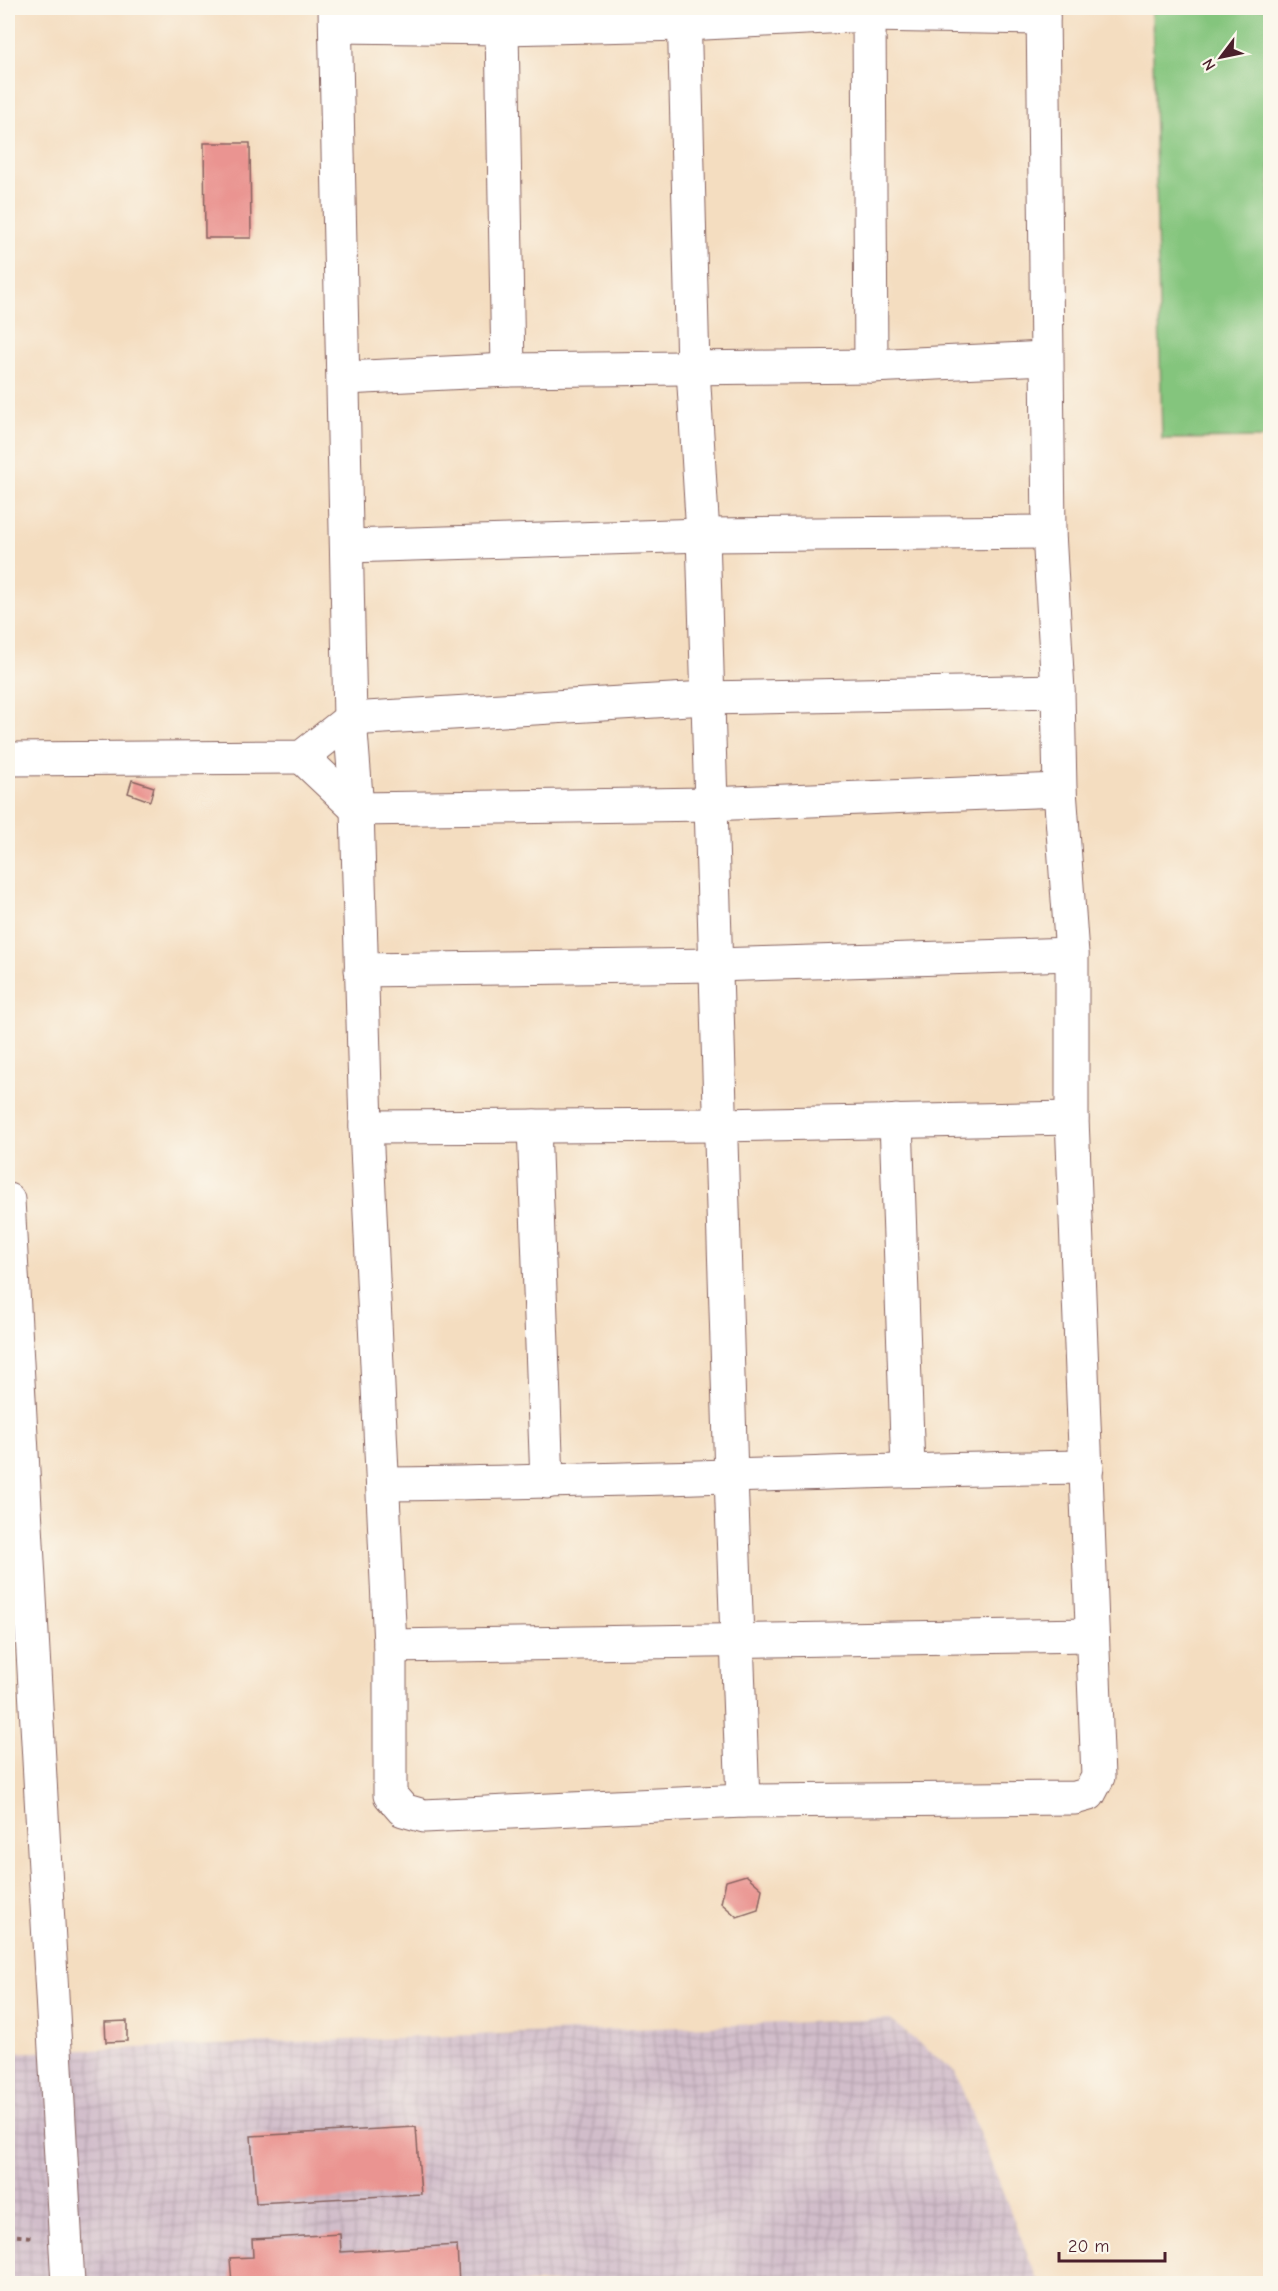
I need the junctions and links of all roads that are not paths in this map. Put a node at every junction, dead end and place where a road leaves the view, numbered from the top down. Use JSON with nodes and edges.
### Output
{"nodes":[{"id":1,"x":1043,"y":13,"type":"edge"},
{"id":2,"x":869,"y":15,"type":"junction"},
{"id":3,"x":684,"y":16,"type":"edge"},
{"id":4,"x":336,"y":17,"type":"edge"},
{"id":5,"x":502,"y":28,"type":"junction"},
{"id":6,"x":1046,"y":358,"type":"junction"},
{"id":7,"x":872,"y":366,"type":"junction"},
{"id":8,"x":693,"y":369,"type":"junction"},
{"id":9,"x":508,"y":370,"type":"junction"},
{"id":10,"x":345,"y":378,"type":"junction"},
{"id":11,"x":1048,"y":532,"type":"junction"},
{"id":12,"x":703,"y":535,"type":"junction"},
{"id":13,"x":348,"y":546,"type":"junction"},
{"id":14,"x":1058,"y":691,"type":"junction"},
{"id":15,"x":706,"y":698,"type":"junction"},
{"id":16,"x":350,"y":719,"type":"junction"},
{"id":17,"x":302,"y":757,"type":"junction"},
{"id":18,"x":8,"y":759,"type":"edge"},
{"id":19,"x":1060,"y":790,"type":"junction"},
{"id":20,"x":709,"y":804,"type":"junction"},
{"id":21,"x":357,"y":809,"type":"junction"},
{"id":22,"x":1072,"y":954,"type":"junction"},
{"id":23,"x":715,"y":965,"type":"junction"},
{"id":24,"x":361,"y":970,"type":"junction"},
{"id":25,"x":1072,"y":1118,"type":"junction"},
{"id":26,"x":896,"y":1121,"type":"junction"},
{"id":27,"x":720,"y":1125,"type":"junction"},
{"id":28,"x":534,"y":1126,"type":"junction"},
{"id":29,"x":366,"y":1127,"type":"junction"},
{"id":30,"x":8,"y":1200,"type":"edge"},
{"id":31,"x":1087,"y":1467,"type":"junction"},
{"id":32,"x":908,"y":1470,"type":"junction"},
{"id":33,"x":731,"y":1477,"type":"junction"},
{"id":34,"x":547,"y":1482,"type":"junction"},
{"id":35,"x":384,"y":1484,"type":"junction"},
{"id":36,"x":1092,"y":1635,"type":"junction"},
{"id":37,"x":737,"y":1642,"type":"junction"},
{"id":38,"x":390,"y":1646,"type":"junction"},
{"id":39,"x":743,"y":1801,"type":"junction"},
{"id":40,"x":68,"y":2283,"type":"edge"}],
"edges":[{"from":1,"to":2,"type":"main road"},
{"from":1,"to":6,"type":"main road"},
{"from":2,"to":3,"type":"main road"},
{"from":2,"to":7,"type":"main road"},
{"from":3,"to":5,"type":"main road"},
{"from":3,"to":8,"type":"main road"},
{"from":4,"to":5,"type":"main road"},
{"from":4,"to":10,"type":"main road"},
{"from":5,"to":9,"type":"main road"},
{"from":6,"to":7,"type":"main road"},
{"from":6,"to":11,"type":"main road"},
{"from":7,"to":8,"type":"main road"},
{"from":8,"to":9,"type":"main road"},
{"from":8,"to":12,"type":"main road"},
{"from":9,"to":10,"type":"main road"},
{"from":10,"to":13,"type":"main road"},
{"from":11,"to":12,"type":"main road"},
{"from":11,"to":14,"type":"main road"},
{"from":12,"to":13,"type":"main road"},
{"from":12,"to":15,"type":"main road"},
{"from":13,"to":16,"type":"main road"},
{"from":14,"to":15,"type":"main road"},
{"from":14,"to":19,"type":"main road"},
{"from":15,"to":16,"type":"main road"},
{"from":15,"to":20,"type":"main road"},
{"from":16,"to":17,"type":"main road"},
{"from":16,"to":21,"type":"main road"},
{"from":17,"to":18,"type":"main road"},
{"from":17,"to":21,"type":"main road"},
{"from":19,"to":20,"type":"main road"},
{"from":19,"to":22,"type":"main road"},
{"from":20,"to":21,"type":"main road"},
{"from":20,"to":23,"type":"main road"},
{"from":21,"to":24,"type":"main road"},
{"from":22,"to":23,"type":"main road"},
{"from":22,"to":25,"type":"main road"},
{"from":23,"to":24,"type":"main road"},
{"from":23,"to":27,"type":"main road"},
{"from":24,"to":29,"type":"main road"},
{"from":25,"to":26,"type":"main road"},
{"from":25,"to":31,"type":"main road"},
{"from":26,"to":27,"type":"main road"},
{"from":26,"to":32,"type":"main road"},
{"from":27,"to":28,"type":"main road"},
{"from":27,"to":33,"type":"main road"},
{"from":28,"to":29,"type":"main road"},
{"from":28,"to":34,"type":"main road"},
{"from":29,"to":35,"type":"main road"},
{"from":30,"to":40,"type":"main road"},
{"from":31,"to":32,"type":"main road"},
{"from":31,"to":36,"type":"main road"},
{"from":32,"to":33,"type":"main road"},
{"from":33,"to":34,"type":"main road"},
{"from":33,"to":37,"type":"main road"},
{"from":34,"to":35,"type":"main road"},
{"from":35,"to":38,"type":"main road"},
{"from":36,"to":37,"type":"main road"},
{"from":36,"to":39,"type":"main road"},
{"from":37,"to":38,"type":"main road"},
{"from":37,"to":39,"type":"main road"},
{"from":38,"to":39,"type":"main road"}]}
